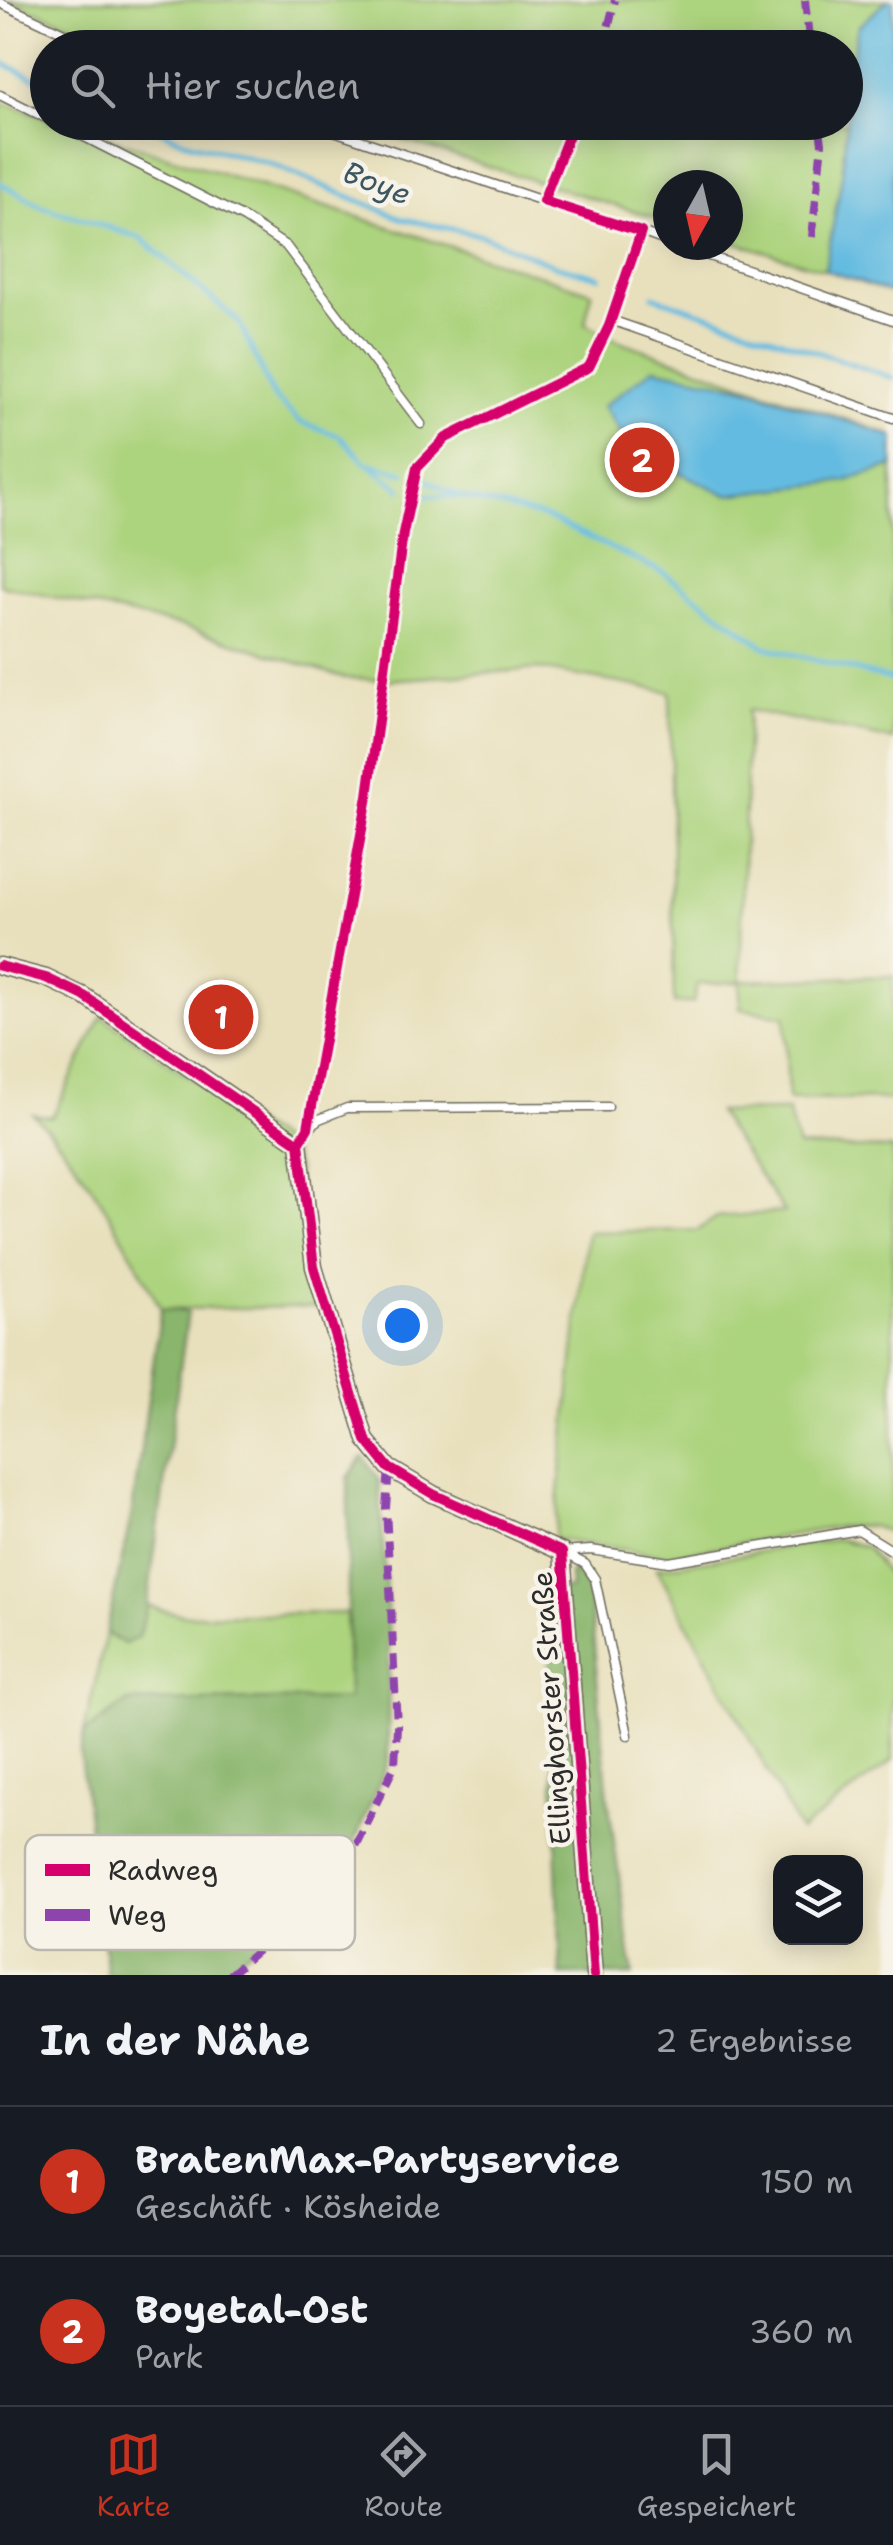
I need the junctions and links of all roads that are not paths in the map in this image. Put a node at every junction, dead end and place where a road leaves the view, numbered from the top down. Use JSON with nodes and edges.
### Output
{"nodes":[{"id":1,"x":0,"y":3,"type":"edge"},
{"id":2,"x":58,"y":30,"type":"edge"},
{"id":3,"x":0,"y":95,"type":"edge"},
{"id":4,"x":30,"y":110,"type":"edge"},
{"id":5,"x":90,"y":140,"type":"edge"},
{"id":6,"x":361,"y":140,"type":"edge"},
{"id":7,"x":543,"y":201,"type":"dead end"},
{"id":8,"x":641,"y":232,"type":"dead end"},
{"id":9,"x":653,"y":236,"type":"edge"},
{"id":10,"x":719,"y":260,"type":"edge"},
{"id":11,"x":611,"y":320,"type":"dead end"},
{"id":12,"x":893,"y":320,"type":"edge"},
{"id":13,"x":893,"y":418,"type":"edge"},
{"id":14,"x":421,"y":424,"type":"dead end"},
{"id":15,"x":0,"y":966,"type":"edge"},
{"id":16,"x":608,"y":1107,"type":"dead end"},
{"id":17,"x":299,"y":1143,"type":"junction"},
{"id":18,"x":893,"y":1551,"type":"edge"},
{"id":19,"x":562,"y":1552,"type":"junction"},
{"id":20,"x":628,"y":1735,"type":"dead end"},
{"id":21,"x":594,"y":1975,"type":"edge"}],
"edges":[{"from":1,"to":2,"type":"lane"},
{"from":3,"to":4,"type":"lane"},
{"from":5,"to":14,"type":"lane"},
{"from":6,"to":7,"type":"lane"},
{"from":8,"to":9,"type":"lane"},
{"from":10,"to":12,"type":"lane"},
{"from":11,"to":13,"type":"lane"},
{"from":15,"to":17,"type":"street"},
{"from":16,"to":17,"type":"lane"},
{"from":17,"to":19,"type":"street","name":"Ellinghorster Straße"},
{"from":18,"to":19,"type":"lane"},
{"from":19,"to":20,"type":"lane"},
{"from":19,"to":21,"type":"street","name":"Ellinghorster Straße"}]}
